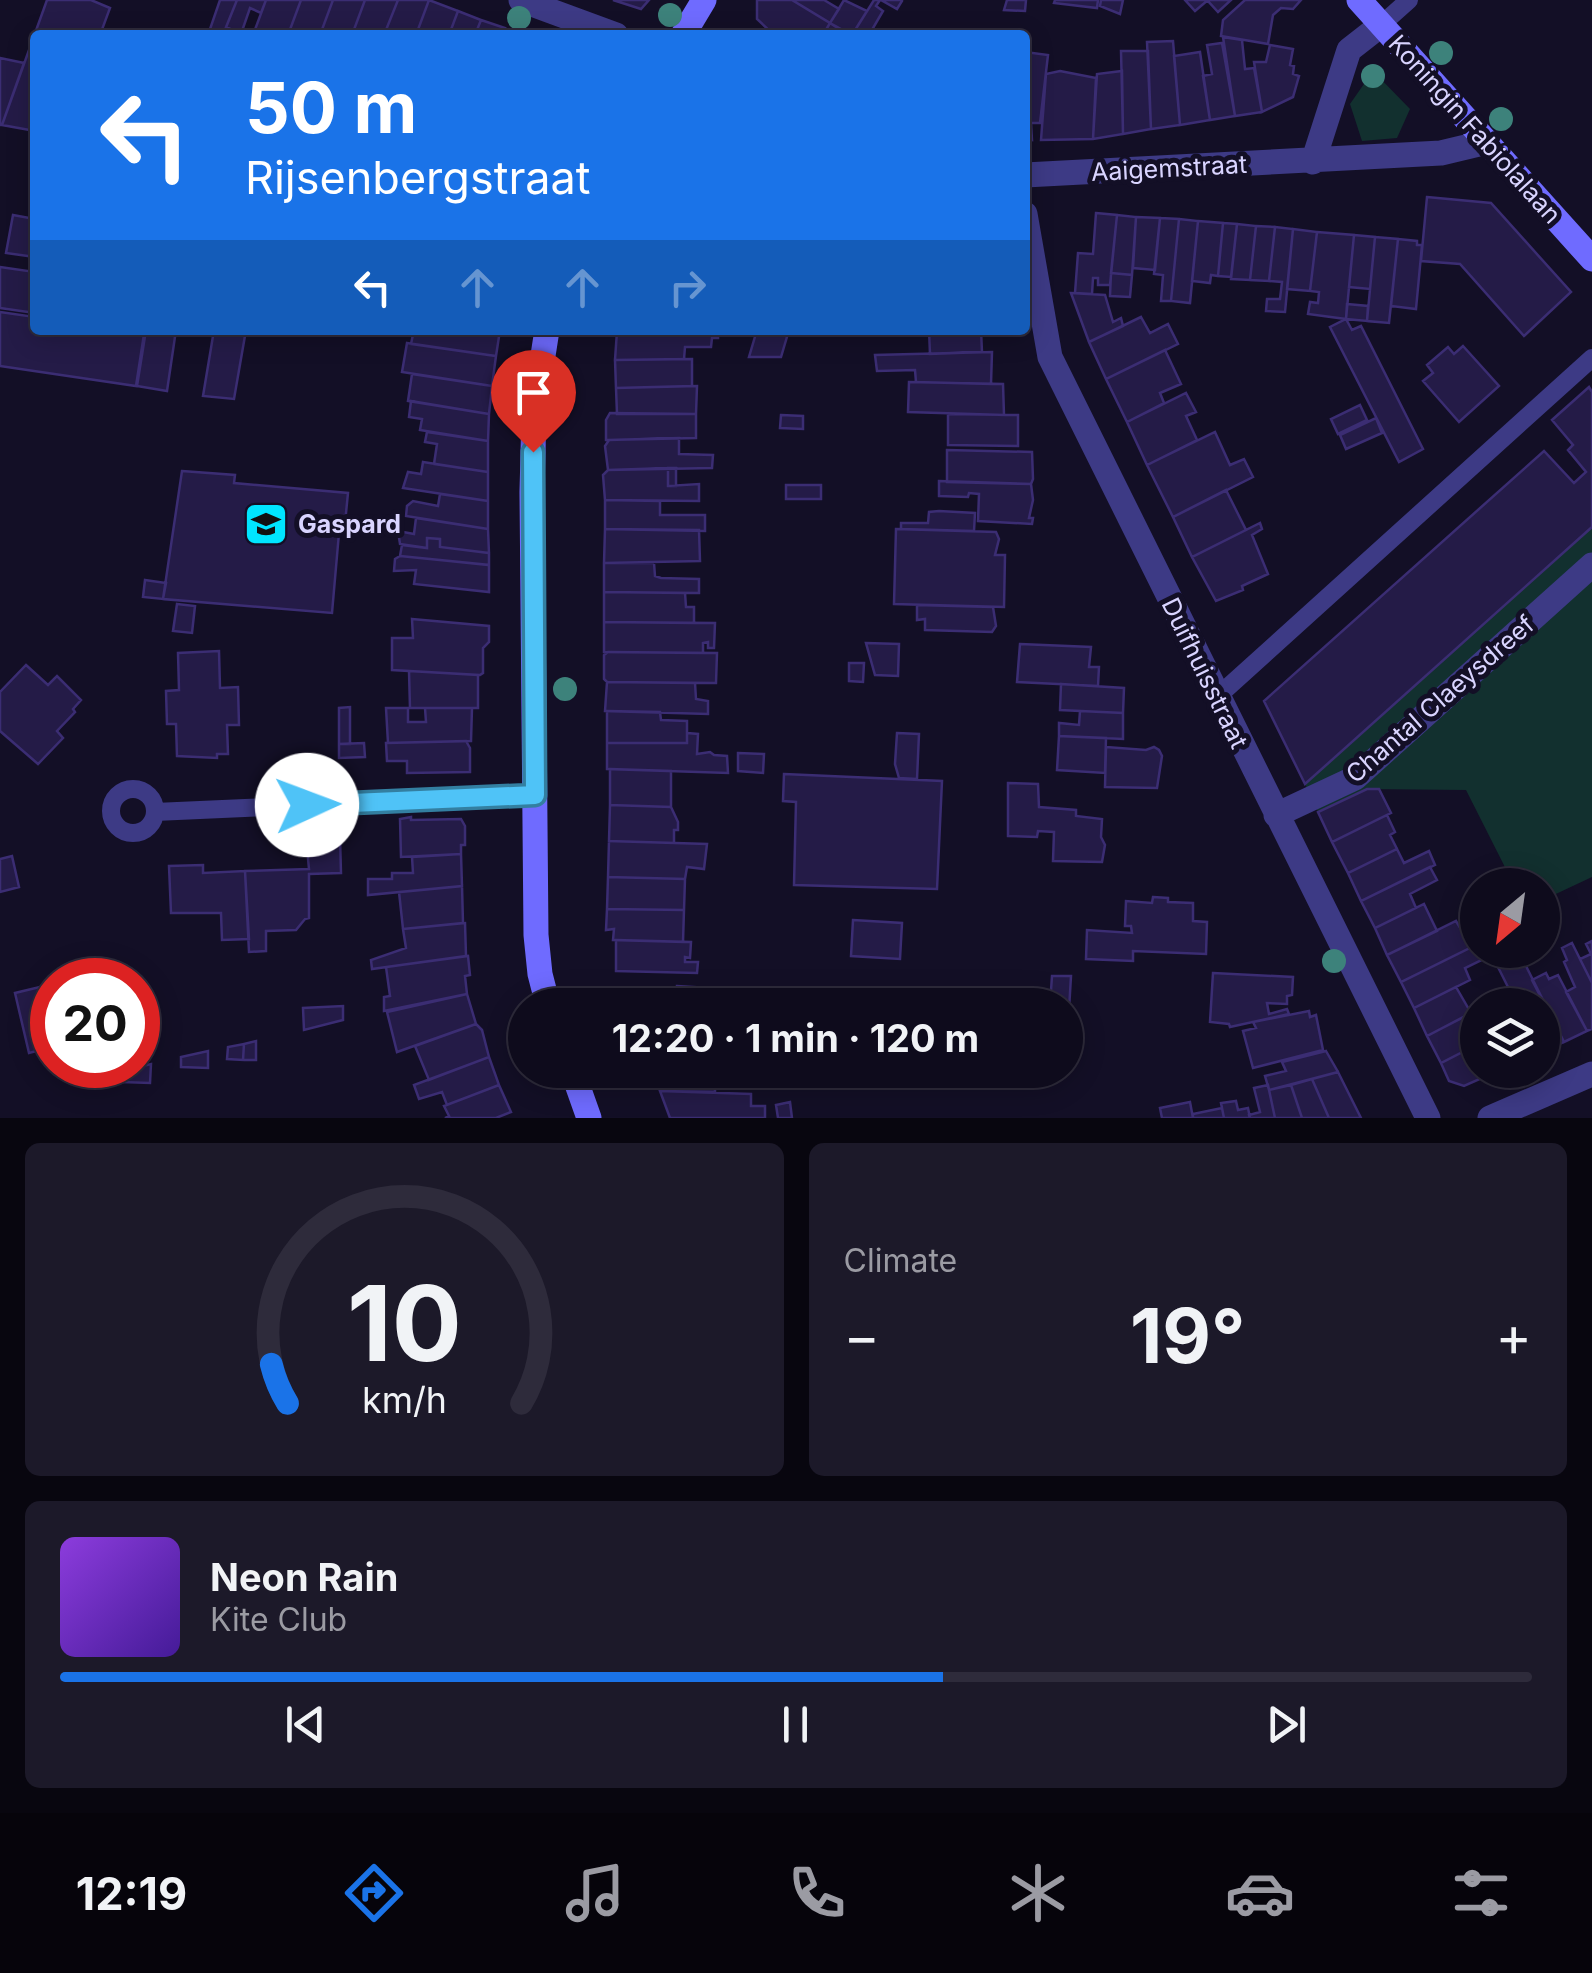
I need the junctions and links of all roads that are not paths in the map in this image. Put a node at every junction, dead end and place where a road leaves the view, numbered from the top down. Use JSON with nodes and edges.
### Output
{"nodes":[{"id":1,"x":521,"y":0,"type":"edge"},
{"id":2,"x":704,"y":0,"type":"edge"},
{"id":3,"x":1359,"y":0,"type":"edge"},
{"id":4,"x":1409,"y":0,"type":"edge"},
{"id":5,"x":1381,"y":25,"type":"junction"},
{"id":6,"x":602,"y":30,"type":"edge"},
{"id":7,"x":687,"y":30,"type":"edge"},
{"id":8,"x":1487,"y":142,"type":"junction"},
{"id":9,"x":1313,"y":162,"type":"junction"},
{"id":10,"x":1030,"y":175,"type":"edge"},
{"id":11,"x":1030,"y":243,"type":"edge"},
{"id":12,"x":1592,"y":259,"type":"edge"},
{"id":13,"x":546,"y":335,"type":"edge"},
{"id":14,"x":1592,"y":358,"type":"edge"},
{"id":15,"x":1592,"y":566,"type":"edge"},
{"id":16,"x":1217,"y":697,"type":"junction"},
{"id":17,"x":535,"y":795,"type":"junction"},
{"id":18,"x":155,"y":812,"type":"dead end"},
{"id":19,"x":1276,"y":816,"type":"junction"},
{"id":20,"x":544,"y":988,"type":"edge"},
{"id":21,"x":1592,"y":1074,"type":"edge"},
{"id":22,"x":578,"y":1088,"type":"edge"},
{"id":23,"x":589,"y":1118,"type":"edge"},
{"id":24,"x":1428,"y":1118,"type":"edge"},
{"id":25,"x":1490,"y":1118,"type":"edge"}],
"edges":[{"from":1,"to":6,"type":"street"},
{"from":2,"to":7,"type":"street"},
{"from":3,"to":5,"type":"street","name":"Koningin Fabiolalaan"},
{"from":4,"to":5,"type":"lane"},
{"from":5,"to":8,"type":"street","name":"Koningin Fabiolalaan"},
{"from":5,"to":9,"type":"street"},
{"from":8,"to":9,"type":"street","name":"Aaigemstraat"},
{"from":8,"to":12,"type":"street","name":"Koningin Fabiolalaan"},
{"from":9,"to":10,"type":"street","name":"Aaigemstraat"},
{"from":11,"to":16,"type":"street","name":"Duifhuisstraat"},
{"from":13,"to":17,"type":"street"},
{"from":14,"to":16,"type":"lane"},
{"from":15,"to":19,"type":"street","name":"Chantal Claeysdreef"},
{"from":16,"to":19,"type":"street","name":"Duifhuisstraat"},
{"from":17,"to":18,"type":"lane"},
{"from":17,"to":20,"type":"street"},
{"from":19,"to":24,"type":"street","name":"Duifhuisstraat"},
{"from":21,"to":25,"type":"street"},
{"from":22,"to":23,"type":"street"}]}
